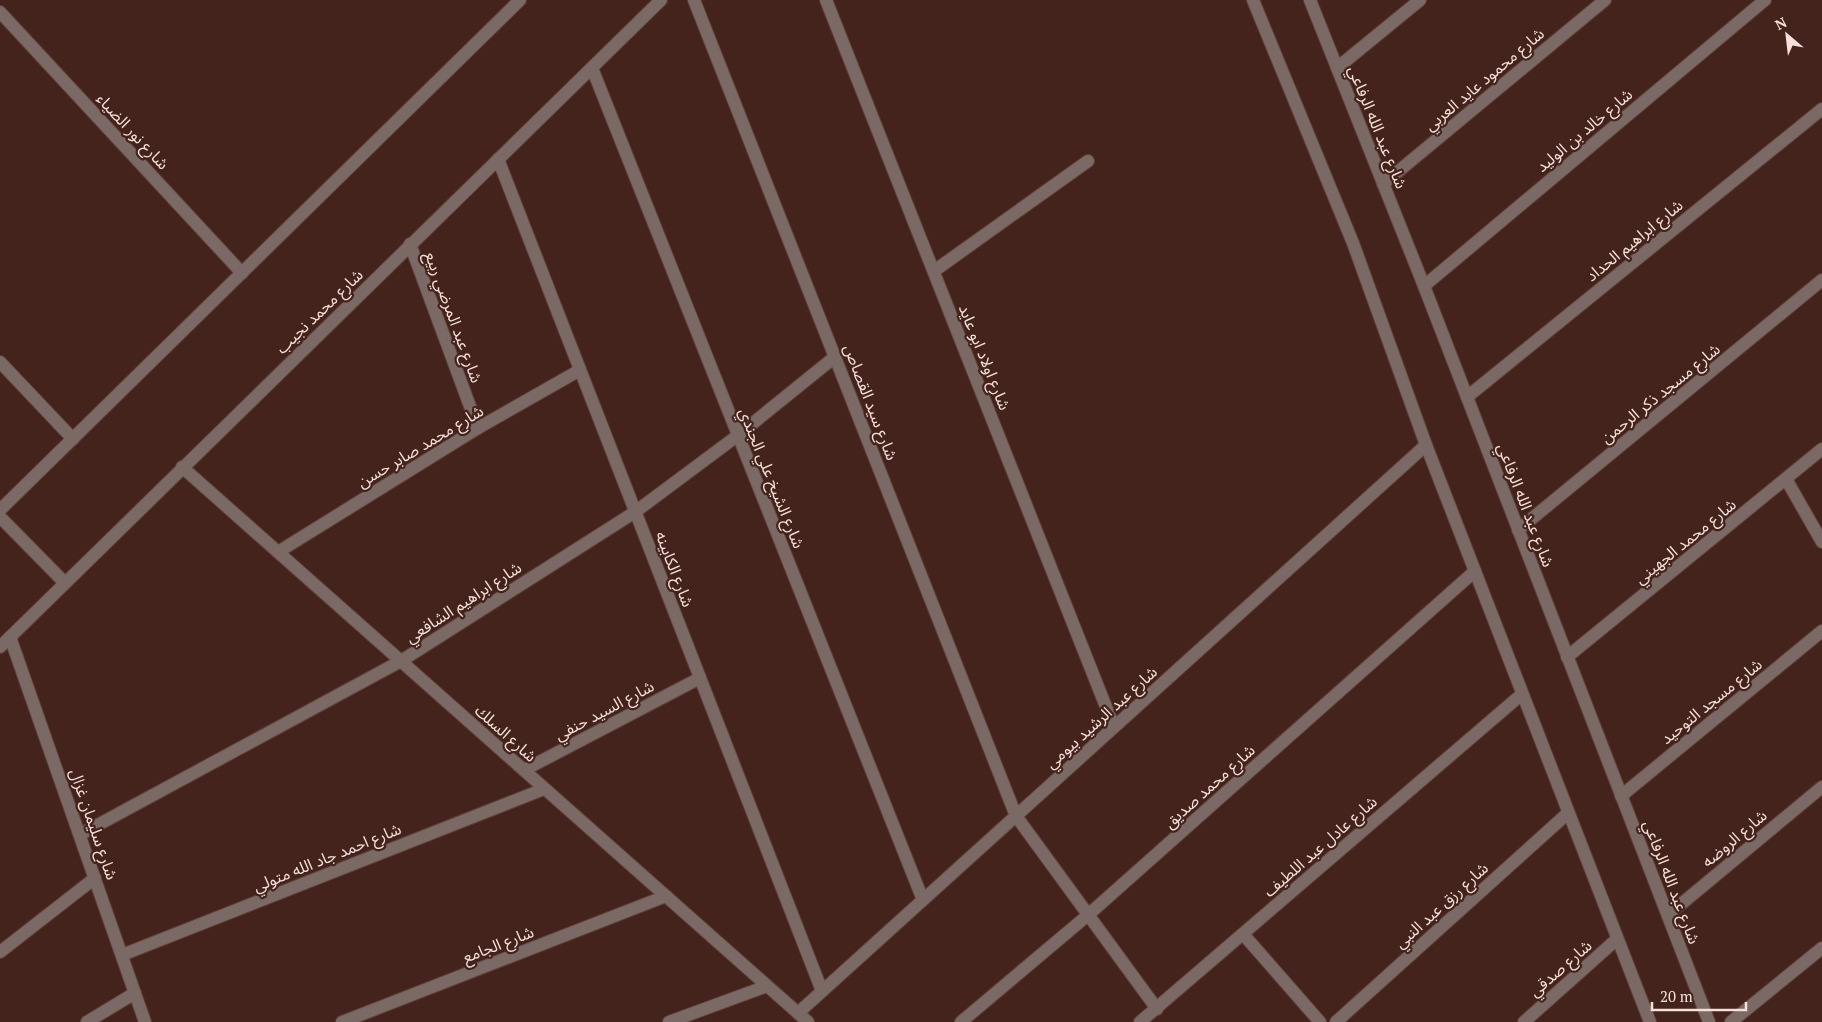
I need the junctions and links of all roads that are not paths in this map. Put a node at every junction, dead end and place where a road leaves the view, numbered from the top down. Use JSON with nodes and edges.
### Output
{"nodes":[{"id":1,"x":520,"y":0,"type":"edge"},
{"id":2,"x":694,"y":0,"type":"edge"},
{"id":3,"x":826,"y":0,"type":"edge"},
{"id":4,"x":1254,"y":0,"type":"edge"},
{"id":5,"x":1310,"y":0,"type":"edge"},
{"id":6,"x":1420,"y":0,"type":"edge"},
{"id":7,"x":1605,"y":0,"type":"edge"},
{"id":8,"x":1765,"y":0,"type":"edge"},
{"id":9,"x":659,"y":1,"type":"edge"},
{"id":10,"x":0,"y":12,"type":"edge"},
{"id":11,"x":592,"y":68,"type":"junction"},
{"id":12,"x":1337,"y":68,"type":"junction"},
{"id":13,"x":1822,"y":109,"type":"edge"},
{"id":14,"x":498,"y":159,"type":"junction"},
{"id":15,"x":1088,"y":161,"type":"dead end"},
{"id":16,"x":1384,"y":184,"type":"junction"},
{"id":17,"x":410,"y":244,"type":"junction"},
{"id":18,"x":934,"y":271,"type":"junction"},
{"id":19,"x":242,"y":273,"type":"junction"},
{"id":20,"x":1822,"y":280,"type":"edge"},
{"id":21,"x":1424,"y":286,"type":"junction"},
{"id":22,"x":836,"y":356,"type":"junction"},
{"id":23,"x":0,"y":362,"type":"edge"},
{"id":24,"x":580,"y":370,"type":"junction"},
{"id":25,"x":1467,"y":397,"type":"junction"},
{"id":26,"x":478,"y":428,"type":"junction"},
{"id":27,"x":737,"y":436,"type":"junction"},
{"id":28,"x":73,"y":440,"type":"junction"},
{"id":29,"x":1426,"y":445,"type":"junction"},
{"id":30,"x":1822,"y":450,"type":"edge"},
{"id":31,"x":182,"y":467,"type":"junction"},
{"id":32,"x":1786,"y":479,"type":"junction"},
{"id":33,"x":0,"y":510,"type":"edge"},
{"id":34,"x":635,"y":512,"type":"junction"},
{"id":35,"x":0,"y":517,"type":"edge"},
{"id":36,"x":1518,"y":530,"type":"junction"},
{"id":37,"x":1822,"y":542,"type":"edge"},
{"id":38,"x":278,"y":552,"type":"junction"},
{"id":39,"x":1475,"y":571,"type":"junction"},
{"id":40,"x":65,"y":583,"type":"junction"},
{"id":41,"x":1822,"y":631,"type":"edge"},
{"id":42,"x":10,"y":636,"type":"junction"},
{"id":43,"x":0,"y":647,"type":"edge"},
{"id":44,"x":1567,"y":657,"type":"junction"},
{"id":45,"x":401,"y":661,"type":"junction"},
{"id":46,"x":700,"y":678,"type":"junction"},
{"id":47,"x":1522,"y":694,"type":"junction"},
{"id":48,"x":1114,"y":726,"type":"junction"},
{"id":49,"x":524,"y":770,"type":"junction"},
{"id":50,"x":1822,"y":787,"type":"edge"},
{"id":51,"x":544,"y":789,"type":"junction"},
{"id":52,"x":1621,"y":796,"type":"junction"},
{"id":53,"x":1568,"y":813,"type":"junction"},
{"id":54,"x":1016,"y":816,"type":"junction"},
{"id":55,"x":80,"y":834,"type":"junction"},
{"id":56,"x":95,"y":878,"type":"junction"},
{"id":57,"x":666,"y":896,"type":"junction"},
{"id":58,"x":923,"y":900,"type":"junction"},
{"id":59,"x":1088,"y":915,"type":"junction"},
{"id":60,"x":1668,"y":915,"type":"junction"},
{"id":61,"x":1243,"y":934,"type":"junction"},
{"id":62,"x":1618,"y":939,"type":"junction"},
{"id":63,"x":1822,"y":948,"type":"edge"},
{"id":64,"x":0,"y":952,"type":"edge"},
{"id":65,"x":122,"y":955,"type":"junction"},
{"id":66,"x":766,"y":986,"type":"junction"},
{"id":67,"x":822,"y":991,"type":"junction"},
{"id":68,"x":135,"y":993,"type":"junction"},
{"id":69,"x":1157,"y":1009,"type":"junction"},
{"id":70,"x":798,"y":1013,"type":"junction"},
{"id":71,"x":87,"y":1022,"type":"edge"},
{"id":72,"x":145,"y":1022,"type":"edge"},
{"id":73,"x":342,"y":1022,"type":"edge"},
{"id":74,"x":670,"y":1022,"type":"edge"},
{"id":75,"x":808,"y":1022,"type":"edge"},
{"id":76,"x":961,"y":1022,"type":"edge"},
{"id":77,"x":1140,"y":1022,"type":"edge"},
{"id":78,"x":1320,"y":1022,"type":"edge"},
{"id":79,"x":1336,"y":1022,"type":"edge"},
{"id":80,"x":1524,"y":1022,"type":"edge"},
{"id":81,"x":1650,"y":1022,"type":"edge"},
{"id":82,"x":1709,"y":1022,"type":"edge"},
{"id":83,"x":1731,"y":1022,"type":"edge"}],
"edges":[{"from":1,"to":19,"type":"street"},
{"from":2,"to":22,"type":"street","name":"شارع سيد القصاص"},
{"from":3,"to":18,"type":"street","name":"شارع اولاد ابو عايد"},
{"from":4,"to":29,"type":"street"},
{"from":5,"to":12,"type":"street","name":"شارع عبد الله الرفاعي"},
{"from":6,"to":12,"type":"street"},
{"from":7,"to":16,"type":"street","name":"شارع محمود عايد العربي"},
{"from":8,"to":21,"type":"street","name":"شارع خالد بن الوليد"},
{"from":9,"to":11,"type":"street","name":"شارع محمد نجيب"},
{"from":10,"to":19,"type":"street","name":"شارع نور الضياء"},
{"from":11,"to":14,"type":"street","name":"شارع محمد نجيب"},
{"from":11,"to":27,"type":"street","name":"شارع الشيخ علي الجندي"},
{"from":12,"to":16,"type":"street","name":"شارع عبد الله الرفاعي"},
{"from":13,"to":25,"type":"street","name":"شارع ابراهيم الحداد"},
{"from":14,"to":17,"type":"street","name":"شارع محمد نجيب"},
{"from":14,"to":24,"type":"street","name":"شارع الكابينه"},
{"from":15,"to":18,"type":"street"},
{"from":16,"to":21,"type":"street","name":"شارع عبد الله الرفاعي"},
{"from":17,"to":26,"type":"street","name":"شارع عبد المرضي ربيع"},
{"from":17,"to":31,"type":"street","name":"شارع محمد نجيب"},
{"from":18,"to":48,"type":"street","name":"شارع اولاد ابو عايد"},
{"from":19,"to":28,"type":"street"},
{"from":20,"to":36,"type":"street","name":"شارع مسجد ذكر الرحمن"},
{"from":21,"to":25,"type":"street","name":"شارع عبد الله الرفاعي"},
{"from":22,"to":27,"type":"street","name":"شارع ابراهيم الشافعي"},
{"from":22,"to":54,"type":"street","name":"شارع سيد القصاص"},
{"from":23,"to":28,"type":"street"},
{"from":24,"to":26,"type":"street","name":"شارع محمد صابر حسن"},
{"from":24,"to":34,"type":"street","name":"شارع الكابينه"},
{"from":25,"to":36,"type":"street","name":"شارع عبد الله الرفاعي"},
{"from":26,"to":38,"type":"street","name":"شارع محمد صابر حسن"},
{"from":27,"to":34,"type":"street","name":"شارع ابراهيم الشافعي"},
{"from":27,"to":58,"type":"street","name":"شارع الشيخ علي الجندي"},
{"from":28,"to":33,"type":"street"},
{"from":29,"to":39,"type":"street"},
{"from":29,"to":48,"type":"street","name":"شارع عبد الرشيد بيومي"},
{"from":30,"to":32,"type":"street","name":"شارع محمد الجهيني"},
{"from":31,"to":38,"type":"street","name":"شارع السلك"},
{"from":31,"to":40,"type":"street","name":"شارع محمد نجيب"},
{"from":32,"to":37,"type":"street"},
{"from":32,"to":44,"type":"street","name":"شارع محمد الجهيني"},
{"from":34,"to":45,"type":"street","name":"شارع ابراهيم الشافعي"},
{"from":34,"to":46,"type":"street","name":"شارع الكابينه"},
{"from":35,"to":40,"type":"street"},
{"from":36,"to":44,"type":"street","name":"شارع عبد الله الرفاعي"},
{"from":38,"to":45,"type":"street","name":"شارع السلك"},
{"from":39,"to":47,"type":"street"},
{"from":39,"to":59,"type":"street","name":"شارع محمد صديق"},
{"from":40,"to":42,"type":"street","name":"شارع محمد نجيب"},
{"from":41,"to":52,"type":"street","name":"شارع مسجد التوحيد"},
{"from":42,"to":43,"type":"street","name":"شارع محمد نجيب"},
{"from":42,"to":55,"type":"street","name":"شارع سليمان غزال"},
{"from":44,"to":52,"type":"street","name":"شارع عبد الله الرفاعي"},
{"from":45,"to":49,"type":"street","name":"شارع السلك"},
{"from":45,"to":55,"type":"street","name":"شارع ابراهيم الشافعي"},
{"from":46,"to":49,"type":"street","name":"شارع السيد حنفي"},
{"from":46,"to":67,"type":"street","name":"شارع الكابينه"},
{"from":47,"to":53,"type":"street"},
{"from":47,"to":61,"type":"street","name":"شارع عادل عبد اللطيف"},
{"from":48,"to":54,"type":"street","name":"شارع عبد الرشيد بيومي"},
{"from":49,"to":51,"type":"street","name":"شارع السلك"},
{"from":50,"to":60,"type":"street","name":"شارع الروضه"},
{"from":51,"to":57,"type":"street","name":"شارع السلك"},
{"from":51,"to":65,"type":"street","name":"شارع احمد جاد الله متولي"},
{"from":52,"to":60,"type":"street","name":"شارع عبد الله الرفاعي"},
{"from":53,"to":62,"type":"street"},
{"from":53,"to":79,"type":"street","name":"شارع رزق عبد النبي"},
{"from":54,"to":58,"type":"street","name":"شارع عبد الرشيد بيومي"},
{"from":54,"to":59,"type":"street","name":"شارع سيد القصاص"},
{"from":55,"to":56,"type":"street","name":"شارع سليمان غزال"},
{"from":56,"to":64,"type":"street"},
{"from":56,"to":65,"type":"street","name":"شارع سليمان غزال"},
{"from":57,"to":66,"type":"street","name":"شارع السلك"},
{"from":57,"to":73,"type":"street","name":"شارع الجامع"},
{"from":58,"to":67,"type":"street","name":"شارع عبد الرشيد بيومي"},
{"from":59,"to":69,"type":"street","name":"شارع سيد القصاص"},
{"from":59,"to":76,"type":"street","name":"شارع محمد صديق"},
{"from":60,"to":82,"type":"street","name":"شارع عبد الله الرفاعي"},
{"from":61,"to":69,"type":"street","name":"شارع عادل عبد اللطيف"},
{"from":61,"to":78,"type":"street"},
{"from":62,"to":80,"type":"street","name":"شارع صدقي"},
{"from":62,"to":81,"type":"street"},
{"from":63,"to":83,"type":"street"},
{"from":65,"to":68,"type":"street","name":"شارع سليمان غزال"},
{"from":66,"to":70,"type":"street","name":"شارع السلك"},
{"from":66,"to":74,"type":"street"},
{"from":67,"to":70,"type":"street","name":"شارع عبد الرشيد بيومي"},
{"from":68,"to":71,"type":"street"},
{"from":68,"to":72,"type":"street","name":"شارع سليمان غزال"},
{"from":69,"to":77,"type":"street","name":"شارع عادل عبد اللطيف"},
{"from":70,"to":75,"type":"street","name":"شارع السلك"}]}
